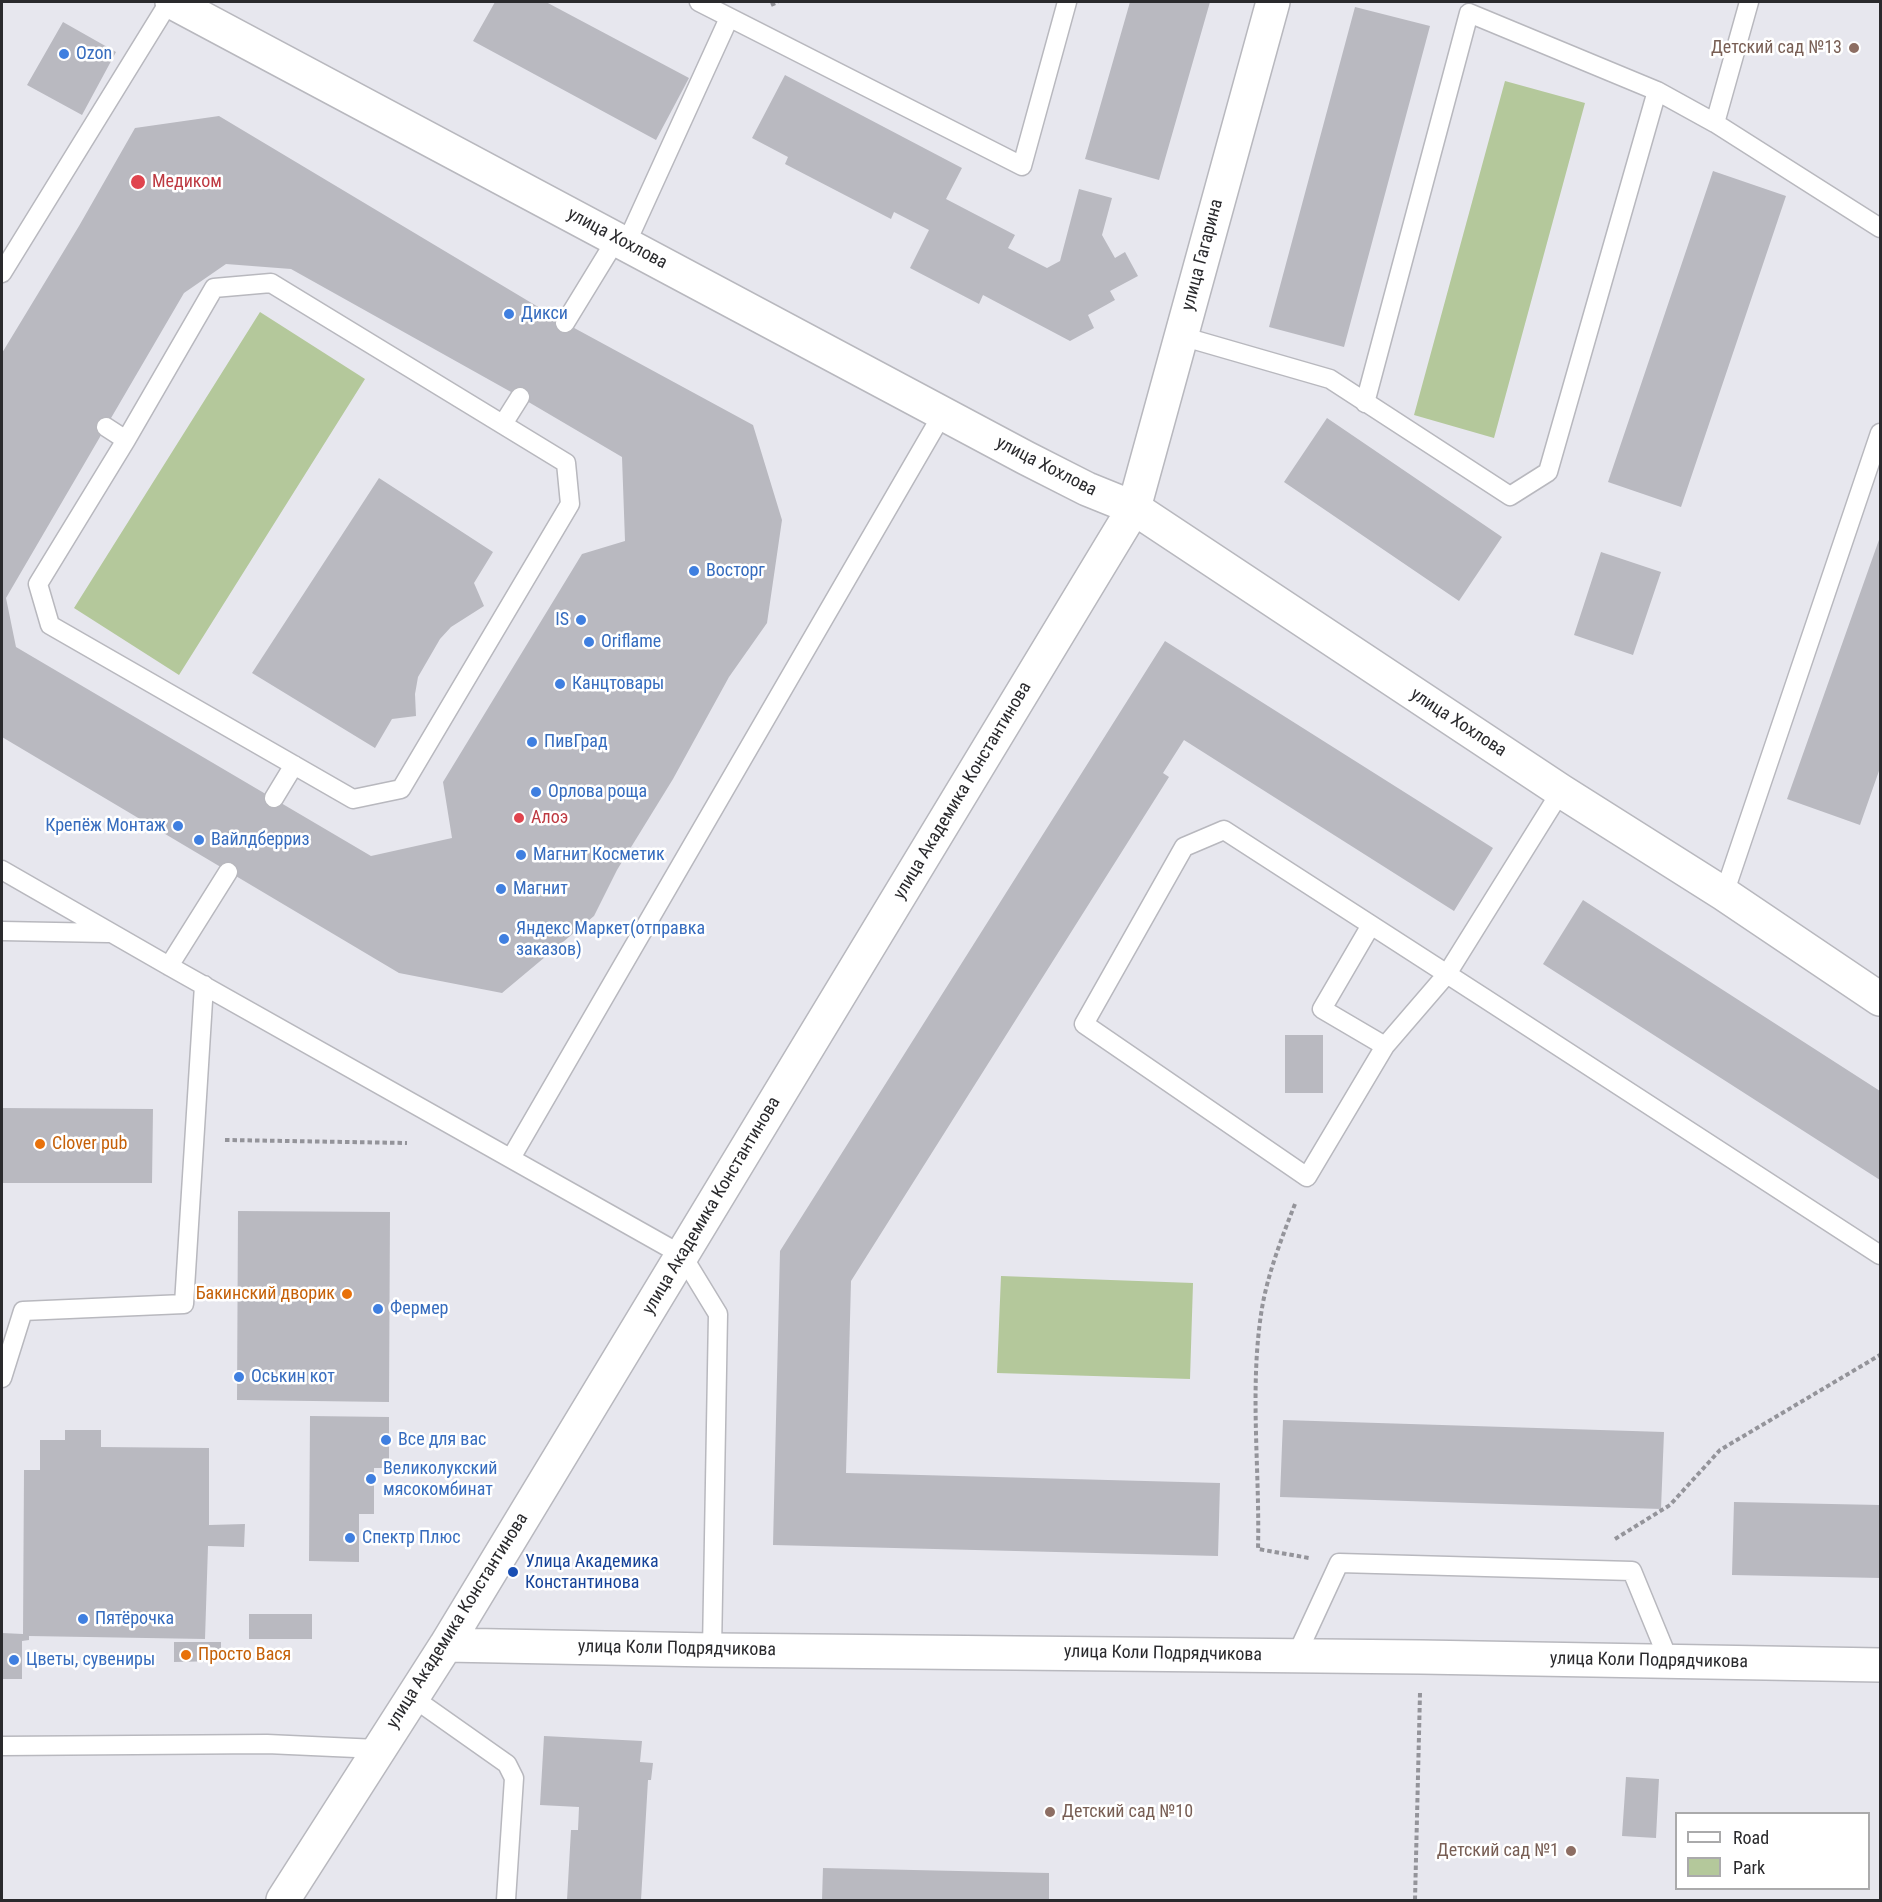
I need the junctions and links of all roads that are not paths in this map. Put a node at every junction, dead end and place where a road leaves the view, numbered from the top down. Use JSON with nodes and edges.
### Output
{"nodes":[{"id":1,"x":170,"y":2,"type":"edge"},
{"id":2,"x":699,"y":2,"type":"edge"},
{"id":3,"x":1067,"y":2,"type":"edge"},
{"id":4,"x":1273,"y":2,"type":"edge"},
{"id":5,"x":1749,"y":2,"type":"edge"},
{"id":6,"x":1471,"y":8,"type":"edge"},
{"id":7,"x":729,"y":18,"type":"junction"},
{"id":8,"x":1657,"y":91,"type":"junction"},
{"id":9,"x":1715,"y":123,"type":"junction"},
{"id":10,"x":1881,"y":228,"type":"edge"},
{"id":11,"x":622,"y":241,"type":"junction"},
{"id":12,"x":2,"y":273,"type":"edge"},
{"id":13,"x":565,"y":323,"type":"dead end"},
{"id":14,"x":1181,"y":336,"type":"junction"},
{"id":15,"x":520,"y":397,"type":"dead end"},
{"id":16,"x":1365,"y":403,"type":"junction"},
{"id":17,"x":943,"y":413,"type":"junction"},
{"id":18,"x":503,"y":424,"type":"junction"},
{"id":19,"x":106,"y":427,"type":"dead end"},
{"id":20,"x":1881,"y":433,"type":"edge"},
{"id":21,"x":126,"y":440,"type":"junction"},
{"id":22,"x":1134,"y":508,"type":"junction"},
{"id":23,"x":294,"y":765,"type":"junction"},
{"id":24,"x":1561,"y":791,"type":"junction"},
{"id":25,"x":274,"y":798,"type":"dead end"},
{"id":26,"x":2,"y":870,"type":"edge"},
{"id":27,"x":228,"y":872,"type":"dead end"},
{"id":28,"x":1724,"y":894,"type":"junction"},
{"id":29,"x":1371,"y":925,"type":"junction"},
{"id":30,"x":2,"y":931,"type":"edge"},
{"id":31,"x":111,"y":933,"type":"junction"},
{"id":32,"x":169,"y":966,"type":"junction"},
{"id":33,"x":1448,"y":974,"type":"junction"},
{"id":34,"x":204,"y":985,"type":"junction"},
{"id":35,"x":1881,"y":999,"type":"edge"},
{"id":36,"x":1384,"y":1046,"type":"junction"},
{"id":37,"x":511,"y":1158,"type":"junction"},
{"id":38,"x":682,"y":1255,"type":"junction"},
{"id":39,"x":1881,"y":1256,"type":"edge"},
{"id":40,"x":2,"y":1378,"type":"edge"},
{"id":41,"x":446,"y":1645,"type":"junction"},
{"id":42,"x":712,"y":1650,"type":"junction"},
{"id":43,"x":1296,"y":1656,"type":"junction"},
{"id":44,"x":1669,"y":1661,"type":"junction"},
{"id":45,"x":1881,"y":1665,"type":"edge"},
{"id":46,"x":412,"y":1696,"type":"junction"},
{"id":47,"x":2,"y":1746,"type":"edge"},
{"id":48,"x":378,"y":1749,"type":"junction"},
{"id":49,"x":283,"y":1900,"type":"edge"},
{"id":50,"x":506,"y":1900,"type":"edge"}],
"edges":[{"from":1,"to":11,"type":"street","name":"улица Хохлова"},
{"from":1,"to":12,"type":"lane"},
{"from":2,"to":7,"type":"lane"},
{"from":3,"to":7,"type":"lane"},
{"from":4,"to":14,"type":"street","name":"улица Гагарина"},
{"from":5,"to":9,"type":"lane"},
{"from":6,"to":8,"type":"lane"},
{"from":6,"to":16,"type":"lane"},
{"from":7,"to":11,"type":"lane"},
{"from":8,"to":9,"type":"lane"},
{"from":8,"to":16,"type":"lane"},
{"from":9,"to":10,"type":"lane"},
{"from":11,"to":13,"type":"lane"},
{"from":11,"to":17,"type":"street","name":"улица Хохлова"},
{"from":14,"to":16,"type":"lane"},
{"from":14,"to":22,"type":"street","name":"улица Гагарина"},
{"from":15,"to":18,"type":"lane"},
{"from":17,"to":22,"type":"street","name":"улица Хохлова"},
{"from":17,"to":37,"type":"lane"},
{"from":18,"to":21,"type":"lane"},
{"from":18,"to":23,"type":"lane"},
{"from":19,"to":21,"type":"lane"},
{"from":20,"to":28,"type":"lane"},
{"from":21,"to":23,"type":"lane"},
{"from":22,"to":24,"type":"street","name":"улица Хохлова"},
{"from":22,"to":38,"type":"street","name":"улица Академика Константинова"},
{"from":23,"to":25,"type":"lane"},
{"from":24,"to":28,"type":"street","name":"улица Хохлова"},
{"from":24,"to":33,"type":"lane"},
{"from":26,"to":31,"type":"lane"},
{"from":27,"to":32,"type":"lane"},
{"from":28,"to":35,"type":"street","name":"улица Хохлова"},
{"from":29,"to":33,"type":"lane"},
{"from":29,"to":36,"type":"lane"},
{"from":29,"to":36,"type":"lane"},
{"from":30,"to":31,"type":"lane"},
{"from":31,"to":32,"type":"lane"},
{"from":32,"to":34,"type":"lane"},
{"from":33,"to":36,"type":"lane"},
{"from":33,"to":39,"type":"lane"},
{"from":34,"to":37,"type":"lane"},
{"from":34,"to":40,"type":"lane"},
{"from":37,"to":38,"type":"lane"},
{"from":38,"to":41,"type":"street","name":"улица Академика Константинова"},
{"from":38,"to":42,"type":"lane"},
{"from":41,"to":42,"type":"street","name":"улица Коли Подрядчикова"},
{"from":41,"to":46,"type":"street","name":"улица Академика Константинова"},
{"from":42,"to":43,"type":"street","name":"улица Коли Подрядчикова"},
{"from":43,"to":44,"type":"street","name":"улица Коли Подрядчикова"},
{"from":43,"to":44,"type":"lane"},
{"from":44,"to":45,"type":"street","name":"улица Коли Подрядчикова"},
{"from":46,"to":48,"type":"street","name":"улица Академика Константинова"},
{"from":46,"to":50,"type":"lane"},
{"from":47,"to":48,"type":"lane"},
{"from":48,"to":49,"type":"street","name":"улица Академика Константинова"}]}
